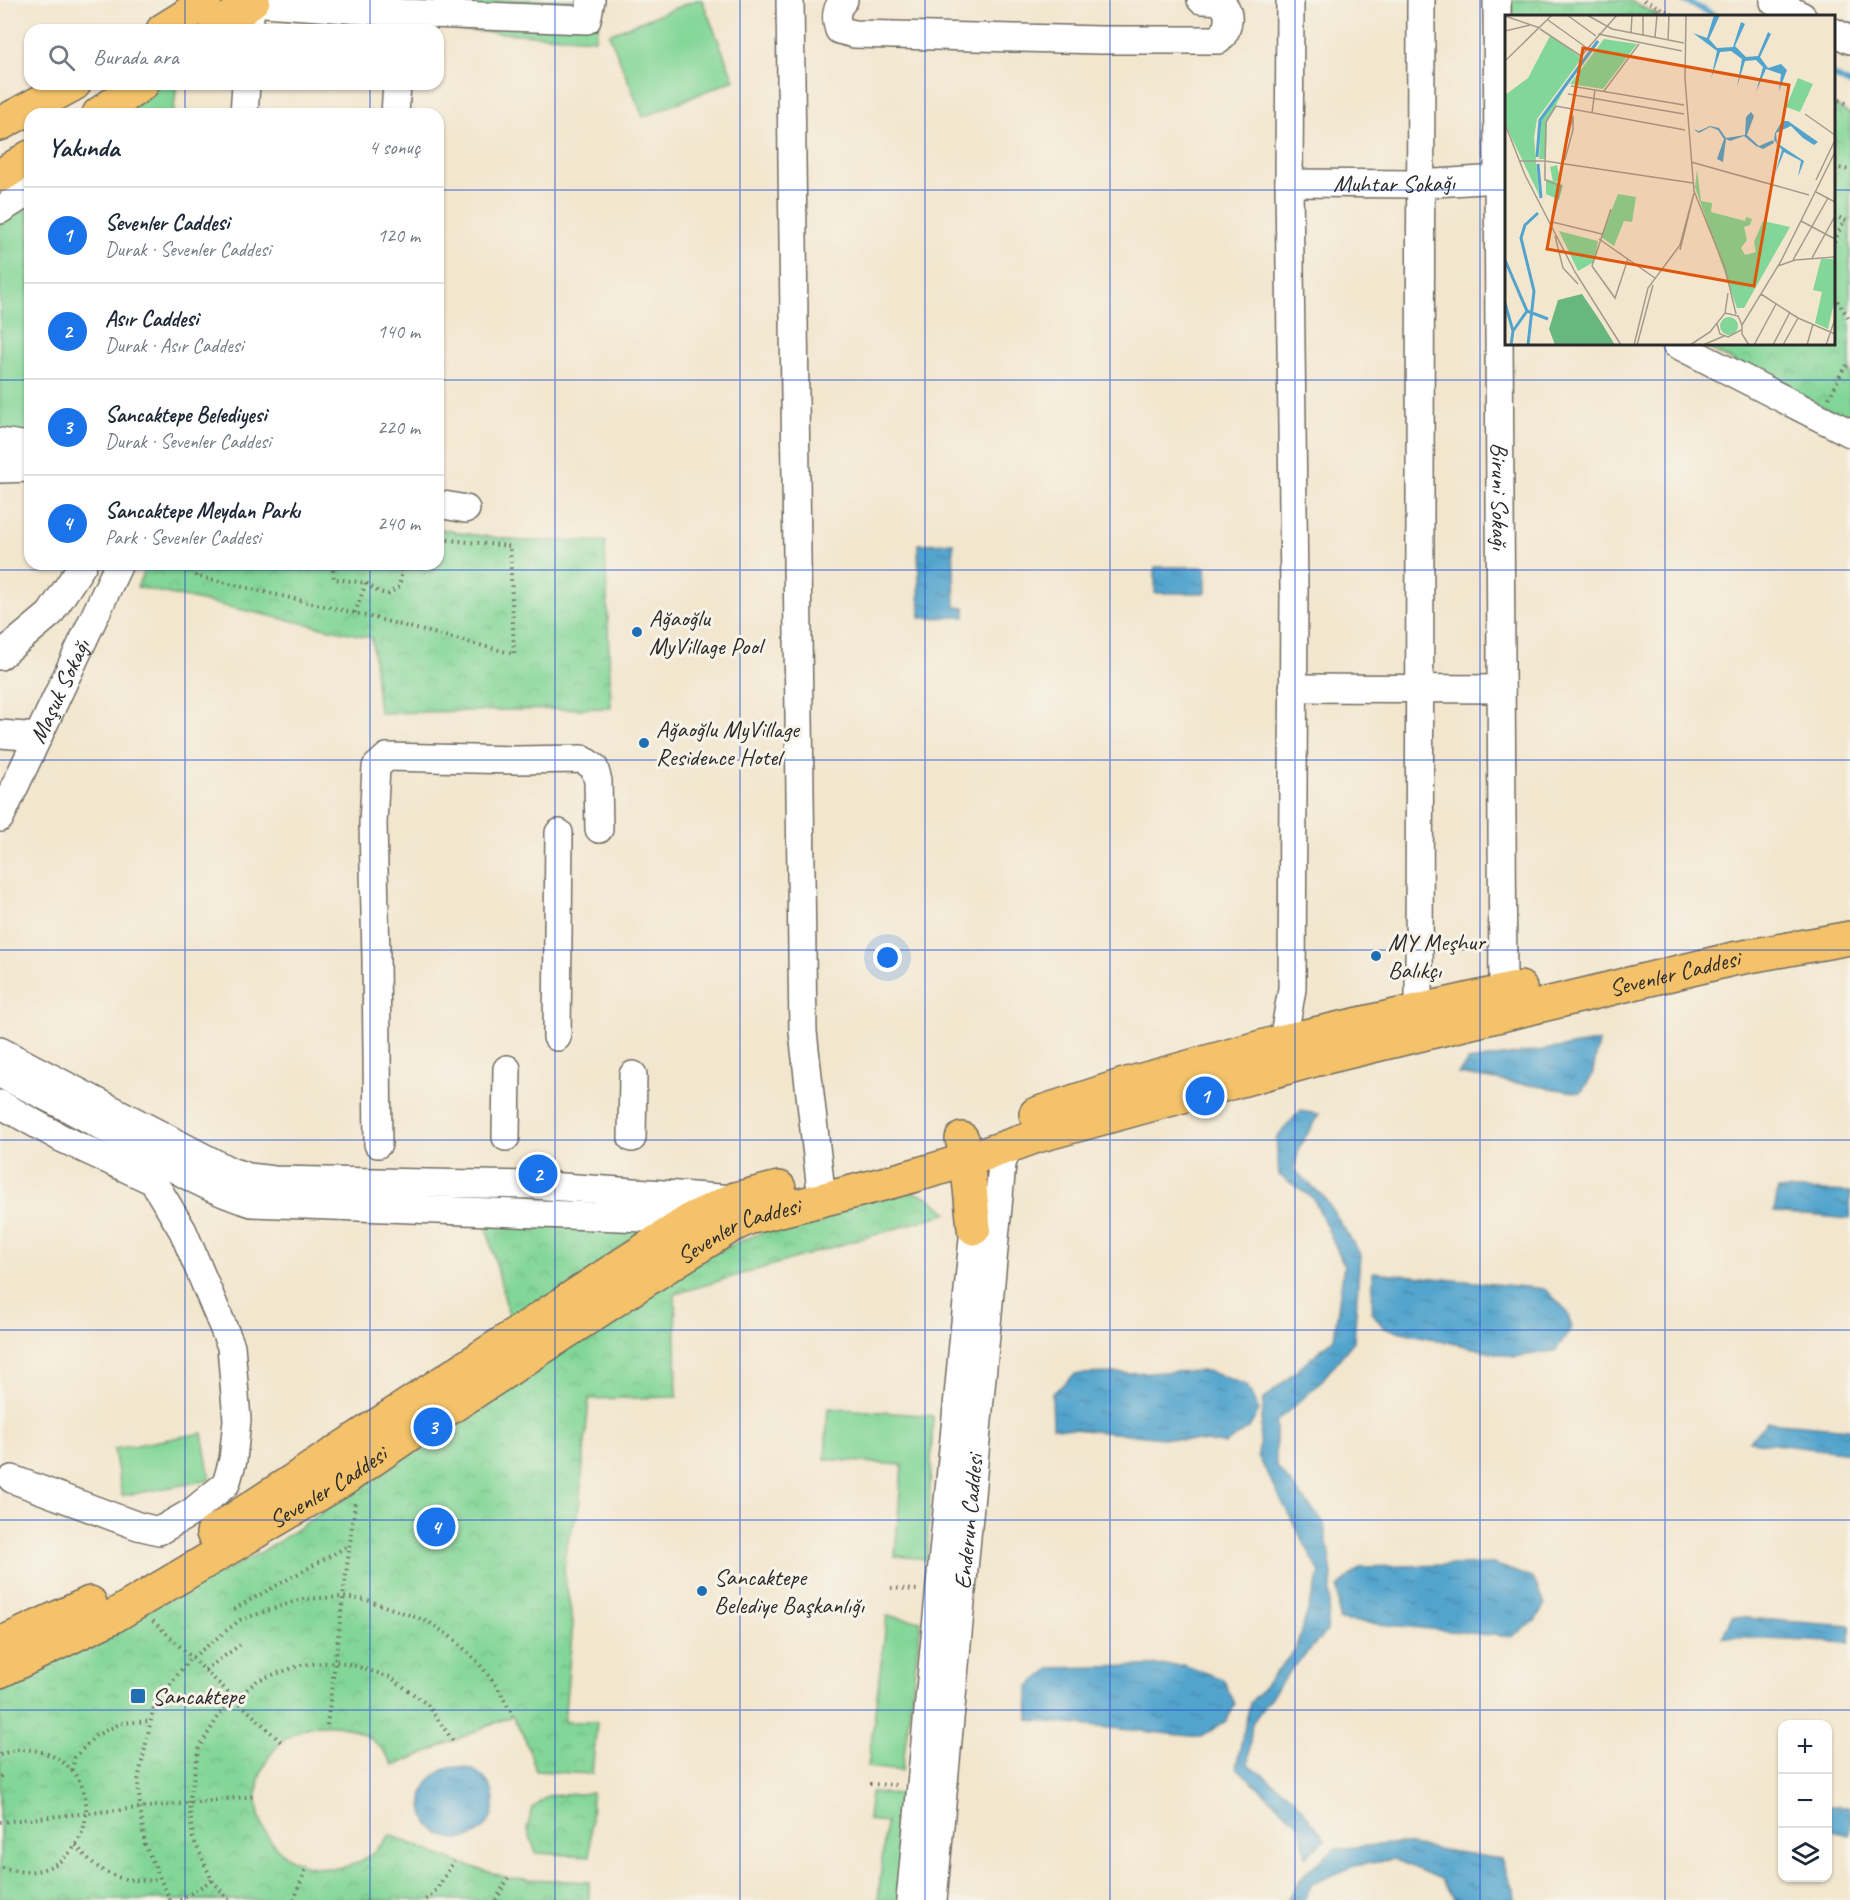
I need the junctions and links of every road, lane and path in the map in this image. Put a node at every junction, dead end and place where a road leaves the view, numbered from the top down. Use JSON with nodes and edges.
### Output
{"nodes":[{"id":1,"x":205,"y":0,"type":"edge"},
{"id":2,"x":591,"y":0,"type":"edge"},
{"id":3,"x":790,"y":0,"type":"edge"},
{"id":4,"x":844,"y":0,"type":"edge"},
{"id":5,"x":1201,"y":0,"type":"edge"},
{"id":6,"x":1290,"y":0,"type":"edge"},
{"id":7,"x":1421,"y":0,"type":"edge"},
{"id":8,"x":1497,"y":0,"type":"edge"},
{"id":9,"x":1644,"y":0,"type":"edge"},
{"id":10,"x":1774,"y":1,"type":"edge"},
{"id":11,"x":251,"y":11,"type":"edge"},
{"id":12,"x":1674,"y":15,"type":"edge"},
{"id":13,"x":1800,"y":15,"type":"edge"},
{"id":14,"x":402,"y":22,"type":"edge"},
{"id":15,"x":173,"y":24,"type":"edge"},
{"id":16,"x":227,"y":24,"type":"edge"},
{"id":17,"x":1835,"y":33,"type":"edge"},
{"id":18,"x":1850,"y":40,"type":"edge"},
{"id":19,"x":63,"y":90,"type":"edge"},
{"id":20,"x":134,"y":90,"type":"edge"},
{"id":21,"x":246,"y":90,"type":"edge"},
{"id":22,"x":397,"y":90,"type":"edge"},
{"id":23,"x":1835,"y":98,"type":"edge"},
{"id":24,"x":1850,"y":105,"type":"edge"},
{"id":25,"x":30,"y":108,"type":"edge"},
{"id":26,"x":110,"y":108,"type":"edge"},
{"id":27,"x":244,"y":108,"type":"edge"},
{"id":28,"x":395,"y":108,"type":"edge"},
{"id":29,"x":24,"y":111,"type":"edge"},
{"id":30,"x":0,"y":124,"type":"edge"},
{"id":31,"x":24,"y":161,"type":"edge"},
{"id":32,"x":1835,"y":167,"type":"edge"},
{"id":33,"x":1850,"y":170,"type":"edge"},
{"id":34,"x":0,"y":176,"type":"edge"},
{"id":35,"x":1498,"y":179,"type":"junction"},
{"id":36,"x":1289,"y":183,"type":"junction"},
{"id":37,"x":1420,"y":184,"type":"junction"},
{"id":38,"x":24,"y":195,"type":"edge"},
{"id":39,"x":0,"y":210,"type":"edge"},
{"id":40,"x":1835,"y":216,"type":"edge"},
{"id":41,"x":1844,"y":221,"type":"junction"},
{"id":42,"x":1850,"y":223,"type":"edge"},
{"id":43,"x":1835,"y":238,"type":"edge"},
{"id":44,"x":1502,"y":259,"type":"edge"},
{"id":45,"x":1835,"y":299,"type":"edge"},
{"id":46,"x":1850,"y":320,"type":"edge"},
{"id":47,"x":1678,"y":345,"type":"edge"},
{"id":48,"x":1850,"y":363,"type":"edge"},
{"id":49,"x":1819,"y":417,"type":"junction"},
{"id":50,"x":1850,"y":433,"type":"edge"},
{"id":51,"x":0,"y":442,"type":"edge"},
{"id":52,"x":24,"y":445,"type":"edge"},
{"id":53,"x":24,"y":468,"type":"edge"},
{"id":54,"x":0,"y":469,"type":"edge"},
{"id":55,"x":444,"y":505,"type":"edge"},
{"id":56,"x":466,"y":509,"type":"dead end"},
{"id":57,"x":444,"y":540,"type":"edge"},
{"id":58,"x":79,"y":570,"type":"edge"},
{"id":59,"x":116,"y":570,"type":"edge"},
{"id":60,"x":199,"y":570,"type":"edge"},
{"id":61,"x":333,"y":570,"type":"edge"},
{"id":62,"x":401,"y":570,"type":"edge"},
{"id":63,"x":366,"y":583,"type":"junction"},
{"id":64,"x":355,"y":613,"type":"junction"},
{"id":65,"x":0,"y":656,"type":"edge"},
{"id":66,"x":1293,"y":688,"type":"junction"},
{"id":67,"x":1419,"y":689,"type":"junction"},
{"id":68,"x":1501,"y":689,"type":"junction"},
{"id":69,"x":0,"y":734,"type":"edge"},
{"id":70,"x":38,"y":737,"type":"junction"},
{"id":71,"x":0,"y":818,"type":"edge"},
{"id":72,"x":599,"y":829,"type":"dead end"},
{"id":73,"x":559,"y":833,"type":"dead end"},
{"id":74,"x":1850,"y":918,"type":"edge"},
{"id":75,"x":1850,"y":938,"type":"edge"},
{"id":76,"x":1503,"y":992,"type":"junction"},
{"id":77,"x":1419,"y":1010,"type":"junction"},
{"id":78,"x":557,"y":1037,"type":"dead end"},
{"id":79,"x":1282,"y":1041,"type":"junction"},
{"id":80,"x":0,"y":1051,"type":"edge"},
{"id":81,"x":507,"y":1069,"type":"dead end"},
{"id":82,"x":0,"y":1074,"type":"edge"},
{"id":83,"x":633,"y":1075,"type":"dead end"},
{"id":84,"x":0,"y":1104,"type":"edge"},
{"id":85,"x":506,"y":1137,"type":"dead end"},
{"id":86,"x":632,"y":1138,"type":"dead end"},
{"id":87,"x":378,"y":1144,"type":"dead end"},
{"id":88,"x":1008,"y":1147,"type":"junction"},
{"id":89,"x":964,"y":1149,"type":"junction"},
{"id":90,"x":922,"y":1172,"type":"junction"},
{"id":91,"x":820,"y":1191,"type":"junction"},
{"id":92,"x":733,"y":1212,"type":"junction"},
{"id":93,"x":692,"y":1219,"type":"junction"},
{"id":94,"x":974,"y":1228,"type":"junction"},
{"id":95,"x":12,"y":1479,"type":"dead end"},
{"id":96,"x":344,"y":1479,"type":"junction"},
{"id":97,"x":349,"y":1546,"type":"junction"},
{"id":98,"x":342,"y":1597,"type":"junction"},
{"id":99,"x":135,"y":1604,"type":"junction"},
{"id":100,"x":234,"y":1609,"type":"dead end"},
{"id":101,"x":0,"y":1644,"type":"edge"},
{"id":102,"x":240,"y":1645,"type":"dead end"},
{"id":103,"x":192,"y":1658,"type":"junction"},
{"id":104,"x":334,"y":1662,"type":"junction"},
{"id":105,"x":205,"y":1670,"type":"junction"},
{"id":106,"x":0,"y":1671,"type":"edge"},
{"id":107,"x":235,"y":1699,"type":"junction"},
{"id":108,"x":513,"y":1716,"type":"dead end"},
{"id":109,"x":151,"y":1720,"type":"junction"},
{"id":110,"x":327,"y":1725,"type":"dead end"},
{"id":111,"x":453,"y":1741,"type":"dead end"},
{"id":112,"x":281,"y":1742,"type":"dead end"},
{"id":113,"x":0,"y":1755,"type":"edge"},
{"id":114,"x":72,"y":1771,"type":"junction"},
{"id":115,"x":256,"y":1796,"type":"dead end"},
{"id":116,"x":189,"y":1803,"type":"junction"},
{"id":117,"x":140,"y":1808,"type":"junction"},
{"id":118,"x":87,"y":1813,"type":"junction"},
{"id":119,"x":0,"y":1822,"type":"edge"},
{"id":120,"x":76,"y":1845,"type":"junction"},
{"id":121,"x":454,"y":1861,"type":"dead end"},
{"id":122,"x":0,"y":1866,"type":"edge"},
{"id":123,"x":307,"y":1866,"type":"dead end"},
{"id":124,"x":508,"y":1878,"type":"dead end"},
{"id":125,"x":159,"y":1880,"type":"junction"},
{"id":126,"x":212,"y":1880,"type":"junction"},
{"id":127,"x":170,"y":1900,"type":"edge"},
{"id":128,"x":180,"y":1900,"type":"edge"},
{"id":129,"x":229,"y":1900,"type":"edge"},
{"id":130,"x":294,"y":1900,"type":"edge"},
{"id":131,"x":426,"y":1900,"type":"edge"},
{"id":132,"x":496,"y":1900,"type":"edge"},
{"id":133,"x":910,"y":1900,"type":"edge"},
{"id":134,"x":933,"y":1900,"type":"edge"}],
"edges":[{"from":1,"to":15,"type":"main road"},
{"from":2,"to":14,"type":"street"},
{"from":3,"to":91,"type":"street"},
{"from":4,"to":5,"type":"street"},
{"from":6,"to":36,"type":"street"},
{"from":7,"to":37,"type":"street"},
{"from":8,"to":35,"type":"street","name":"Biruni Sokağı"},
{"from":9,"to":12,"type":"path"},
{"from":10,"to":13,"type":"street"},
{"from":11,"to":14,"type":"street"},
{"from":11,"to":16,"type":"main road"},
{"from":17,"to":18,"type":"street"},
{"from":19,"to":25,"type":"main road"},
{"from":20,"to":26,"type":"main road"},
{"from":21,"to":27,"type":"street"},
{"from":22,"to":28,"type":"street"},
{"from":23,"to":24,"type":"path"},
{"from":29,"to":30,"type":"main road"},
{"from":31,"to":34,"type":"main road"},
{"from":32,"to":33,"type":"path"},
{"from":35,"to":37,"type":"street","name":"Muhtar Sokağı"},
{"from":35,"to":44,"type":"street","name":"Biruni Sokağı"},
{"from":36,"to":37,"type":"street","name":"Muhtar Sokağı"},
{"from":36,"to":66,"type":"street"},
{"from":37,"to":67,"type":"street"},
{"from":38,"to":39,"type":"street"},
{"from":40,"to":41,"type":"path"},
{"from":41,"to":42,"type":"path"},
{"from":41,"to":43,"type":"path"},
{"from":44,"to":68,"type":"street","name":"Biruni Sokağı"},
{"from":45,"to":46,"type":"path"},
{"from":47,"to":49,"type":"street"},
{"from":48,"to":49,"type":"path"},
{"from":49,"to":50,"type":"street"},
{"from":51,"to":52,"type":"street"},
{"from":53,"to":54,"type":"street"},
{"from":55,"to":56,"type":"street"},
{"from":57,"to":64,"type":"path"},
{"from":58,"to":65,"type":"street"},
{"from":59,"to":70,"type":"street","name":"Maşuk Sokağı"},
{"from":60,"to":64,"type":"path"},
{"from":61,"to":63,"type":"path"},
{"from":62,"to":63,"type":"path"},
{"from":63,"to":64,"type":"path"},
{"from":66,"to":67,"type":"street"},
{"from":66,"to":79,"type":"street"},
{"from":67,"to":68,"type":"street"},
{"from":67,"to":77,"type":"street"},
{"from":68,"to":76,"type":"street","name":"Biruni Sokağı"},
{"from":69,"to":70,"type":"street"},
{"from":70,"to":71,"type":"street","name":"Maşuk Sokağı"},
{"from":72,"to":87,"type":"street"},
{"from":73,"to":78,"type":"street"},
{"from":74,"to":76,"type":"main road","name":"Sevenler Caddesi"},
{"from":75,"to":88,"type":"main road","name":"Sevenler Caddesi"},
{"from":76,"to":77,"type":"main road","name":"Sevenler Caddesi"},
{"from":77,"to":79,"type":"main road","name":"Sevenler Caddesi"},
{"from":79,"to":89,"type":"main road","name":"Sevenler Caddesi"},
{"from":80,"to":92,"type":"street"},
{"from":81,"to":85,"type":"street"},
{"from":82,"to":93,"type":"street"},
{"from":83,"to":86,"type":"street"},
{"from":84,"to":95,"type":"street"},
{"from":88,"to":89,"type":"main road","name":"Sevenler Caddesi"},
{"from":88,"to":134,"type":"street","name":"Enderun Caddesi"},
{"from":89,"to":90,"type":"main road","name":"Sevenler Caddesi"},
{"from":89,"to":91,"type":"main road","name":"Sevenler Caddesi"},
{"from":89,"to":94,"type":"main road"},
{"from":90,"to":91,"type":"main road","name":"Sevenler Caddesi"},
{"from":90,"to":94,"type":"main road"},
{"from":91,"to":92,"type":"main road","name":"Sevenler Caddesi"},
{"from":92,"to":93,"type":"main road","name":"Sevenler Caddesi"},
{"from":92,"to":96,"type":"main road","name":"Sevenler Caddesi"},
{"from":93,"to":101,"type":"main road","name":"Sevenler Caddesi"},
{"from":94,"to":133,"type":"street","name":"Enderun Caddesi"},
{"from":96,"to":97,"type":"path"},
{"from":96,"to":99,"type":"main road","name":"Sevenler Caddesi"},
{"from":97,"to":98,"type":"path"},
{"from":97,"to":100,"type":"path"},
{"from":98,"to":103,"type":"path"},
{"from":98,"to":104,"type":"path"},
{"from":98,"to":108,"type":"path"},
{"from":99,"to":103,"type":"path"},
{"from":99,"to":106,"type":"main road","name":"Sevenler Caddesi"},
{"from":102,"to":105,"type":"path"},
{"from":103,"to":105,"type":"path"},
{"from":103,"to":109,"type":"path"},
{"from":104,"to":107,"type":"path"},
{"from":104,"to":110,"type":"path"},
{"from":104,"to":111,"type":"path"},
{"from":105,"to":107,"type":"path"},
{"from":107,"to":112,"type":"path"},
{"from":107,"to":116,"type":"path"},
{"from":109,"to":114,"type":"path"},
{"from":109,"to":117,"type":"path"},
{"from":113,"to":114,"type":"path"},
{"from":114,"to":118,"type":"path"},
{"from":115,"to":116,"type":"path"},
{"from":116,"to":117,"type":"path"},
{"from":116,"to":126,"type":"path"},
{"from":117,"to":118,"type":"path"},
{"from":117,"to":125,"type":"path"},
{"from":118,"to":119,"type":"path"},
{"from":118,"to":120,"type":"path"},
{"from":120,"to":122,"type":"path"},
{"from":120,"to":125,"type":"path"},
{"from":121,"to":131,"type":"path"},
{"from":123,"to":130,"type":"path"},
{"from":124,"to":132,"type":"path"},
{"from":125,"to":127,"type":"path"},
{"from":126,"to":128,"type":"path"},
{"from":126,"to":129,"type":"path"}]}
